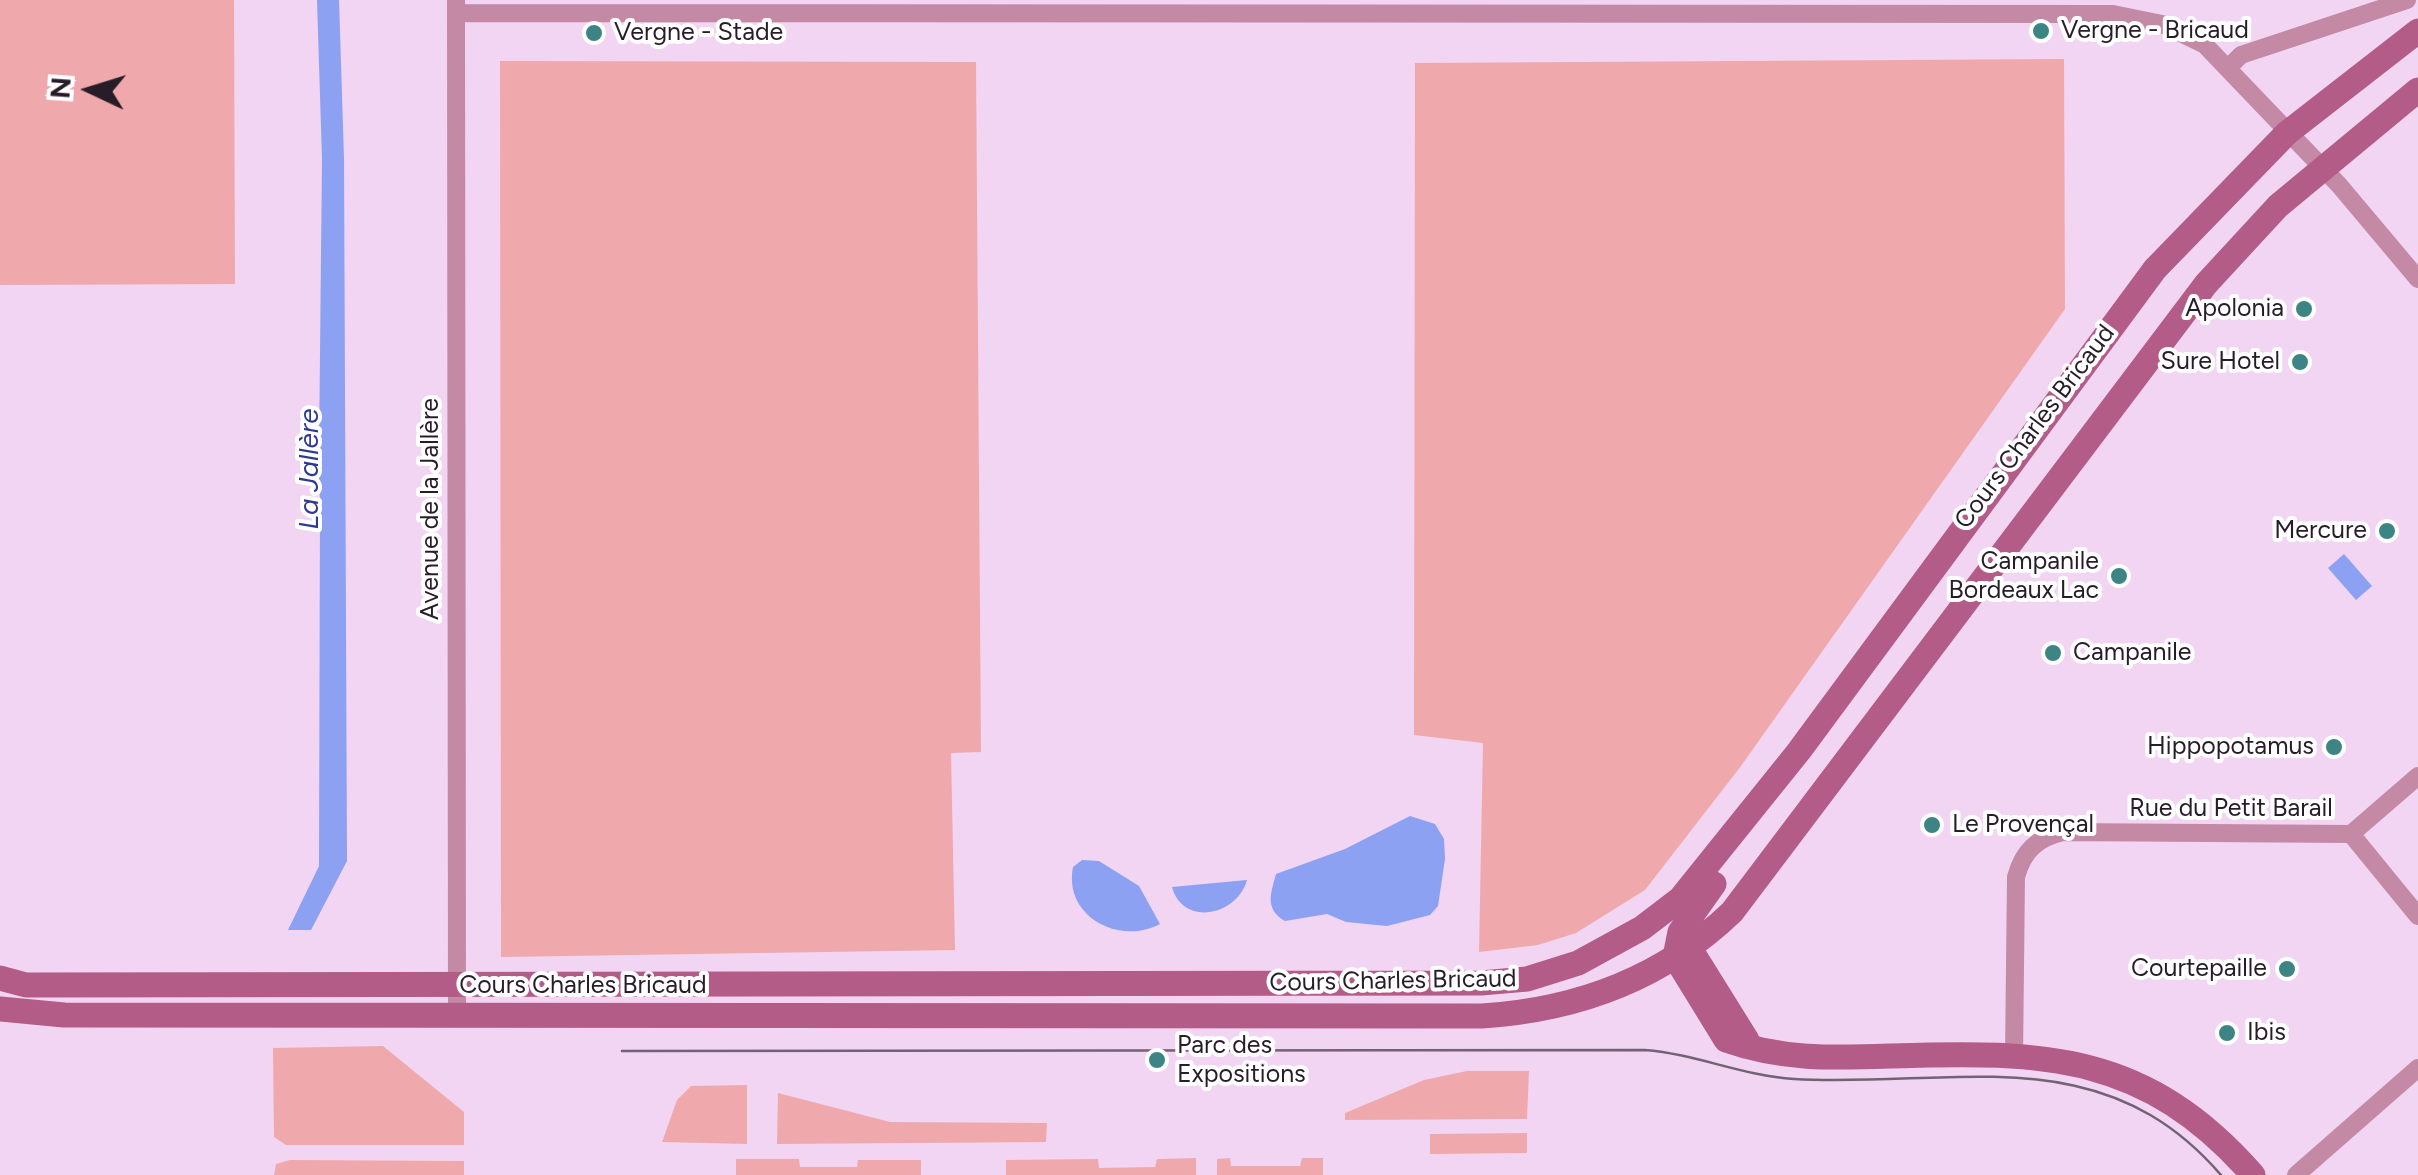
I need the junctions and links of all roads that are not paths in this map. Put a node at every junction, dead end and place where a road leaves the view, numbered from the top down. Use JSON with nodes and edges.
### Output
{"nodes":[{"id":1,"x":2407,"y":0,"type":"edge"},
{"id":2,"x":456,"y":7,"type":"edge"},
{"id":3,"x":2418,"y":31,"type":"edge"},
{"id":4,"x":2229,"y":67,"type":"junction"},
{"id":5,"x":2418,"y":90,"type":"edge"},
{"id":6,"x":2287,"y":133,"type":"junction"},
{"id":7,"x":2322,"y":168,"type":"junction"},
{"id":8,"x":2418,"y":279,"type":"edge"},
{"id":9,"x":2418,"y":776,"type":"edge"},
{"id":10,"x":2351,"y":834,"type":"junction"},
{"id":11,"x":2418,"y":916,"type":"edge"},
{"id":12,"x":1678,"y":937,"type":"junction"},
{"id":13,"x":0,"y":978,"type":"edge"},
{"id":14,"x":456,"y":985,"type":"junction"},
{"id":15,"x":0,"y":1009,"type":"edge"},
{"id":16,"x":457,"y":1017,"type":"junction"},
{"id":17,"x":2014,"y":1058,"type":"junction"},
{"id":18,"x":2418,"y":1068,"type":"edge"},
{"id":19,"x":2253,"y":1175,"type":"edge"},
{"id":20,"x":2296,"y":1175,"type":"edge"}],
"edges":[{"from":1,"to":4,"type":"street"},
{"from":2,"to":4,"type":"street"},
{"from":2,"to":14,"type":"street","name":"Avenue de la Jallère"},
{"from":3,"to":6,"type":"main road","name":"Cours Charles Bricaud"},
{"from":4,"to":6,"type":"street"},
{"from":5,"to":7,"type":"main road","name":"Cours Charles Bricaud"},
{"from":6,"to":7,"type":"street"},
{"from":6,"to":12,"type":"main road","name":"Cours Charles Bricaud"},
{"from":7,"to":8,"type":"street"},
{"from":7,"to":12,"type":"main road","name":"Cours Charles Bricaud"},
{"from":9,"to":10,"type":"street"},
{"from":10,"to":11,"type":"street"},
{"from":10,"to":17,"type":"street","name":"Rue du Petit Barail"},
{"from":12,"to":14,"type":"main road","name":"Cours Charles Bricaud"},
{"from":12,"to":16,"type":"main road","name":"Cours Charles Bricaud"},
{"from":12,"to":17,"type":"main road"},
{"from":13,"to":14,"type":"main road","name":"Cours Charles Bricaud"},
{"from":14,"to":16,"type":"street","name":"Avenue de la Jallère"},
{"from":15,"to":16,"type":"main road","name":"Cours Charles Bricaud"},
{"from":17,"to":19,"type":"main road"},
{"from":18,"to":20,"type":"street"}]}
